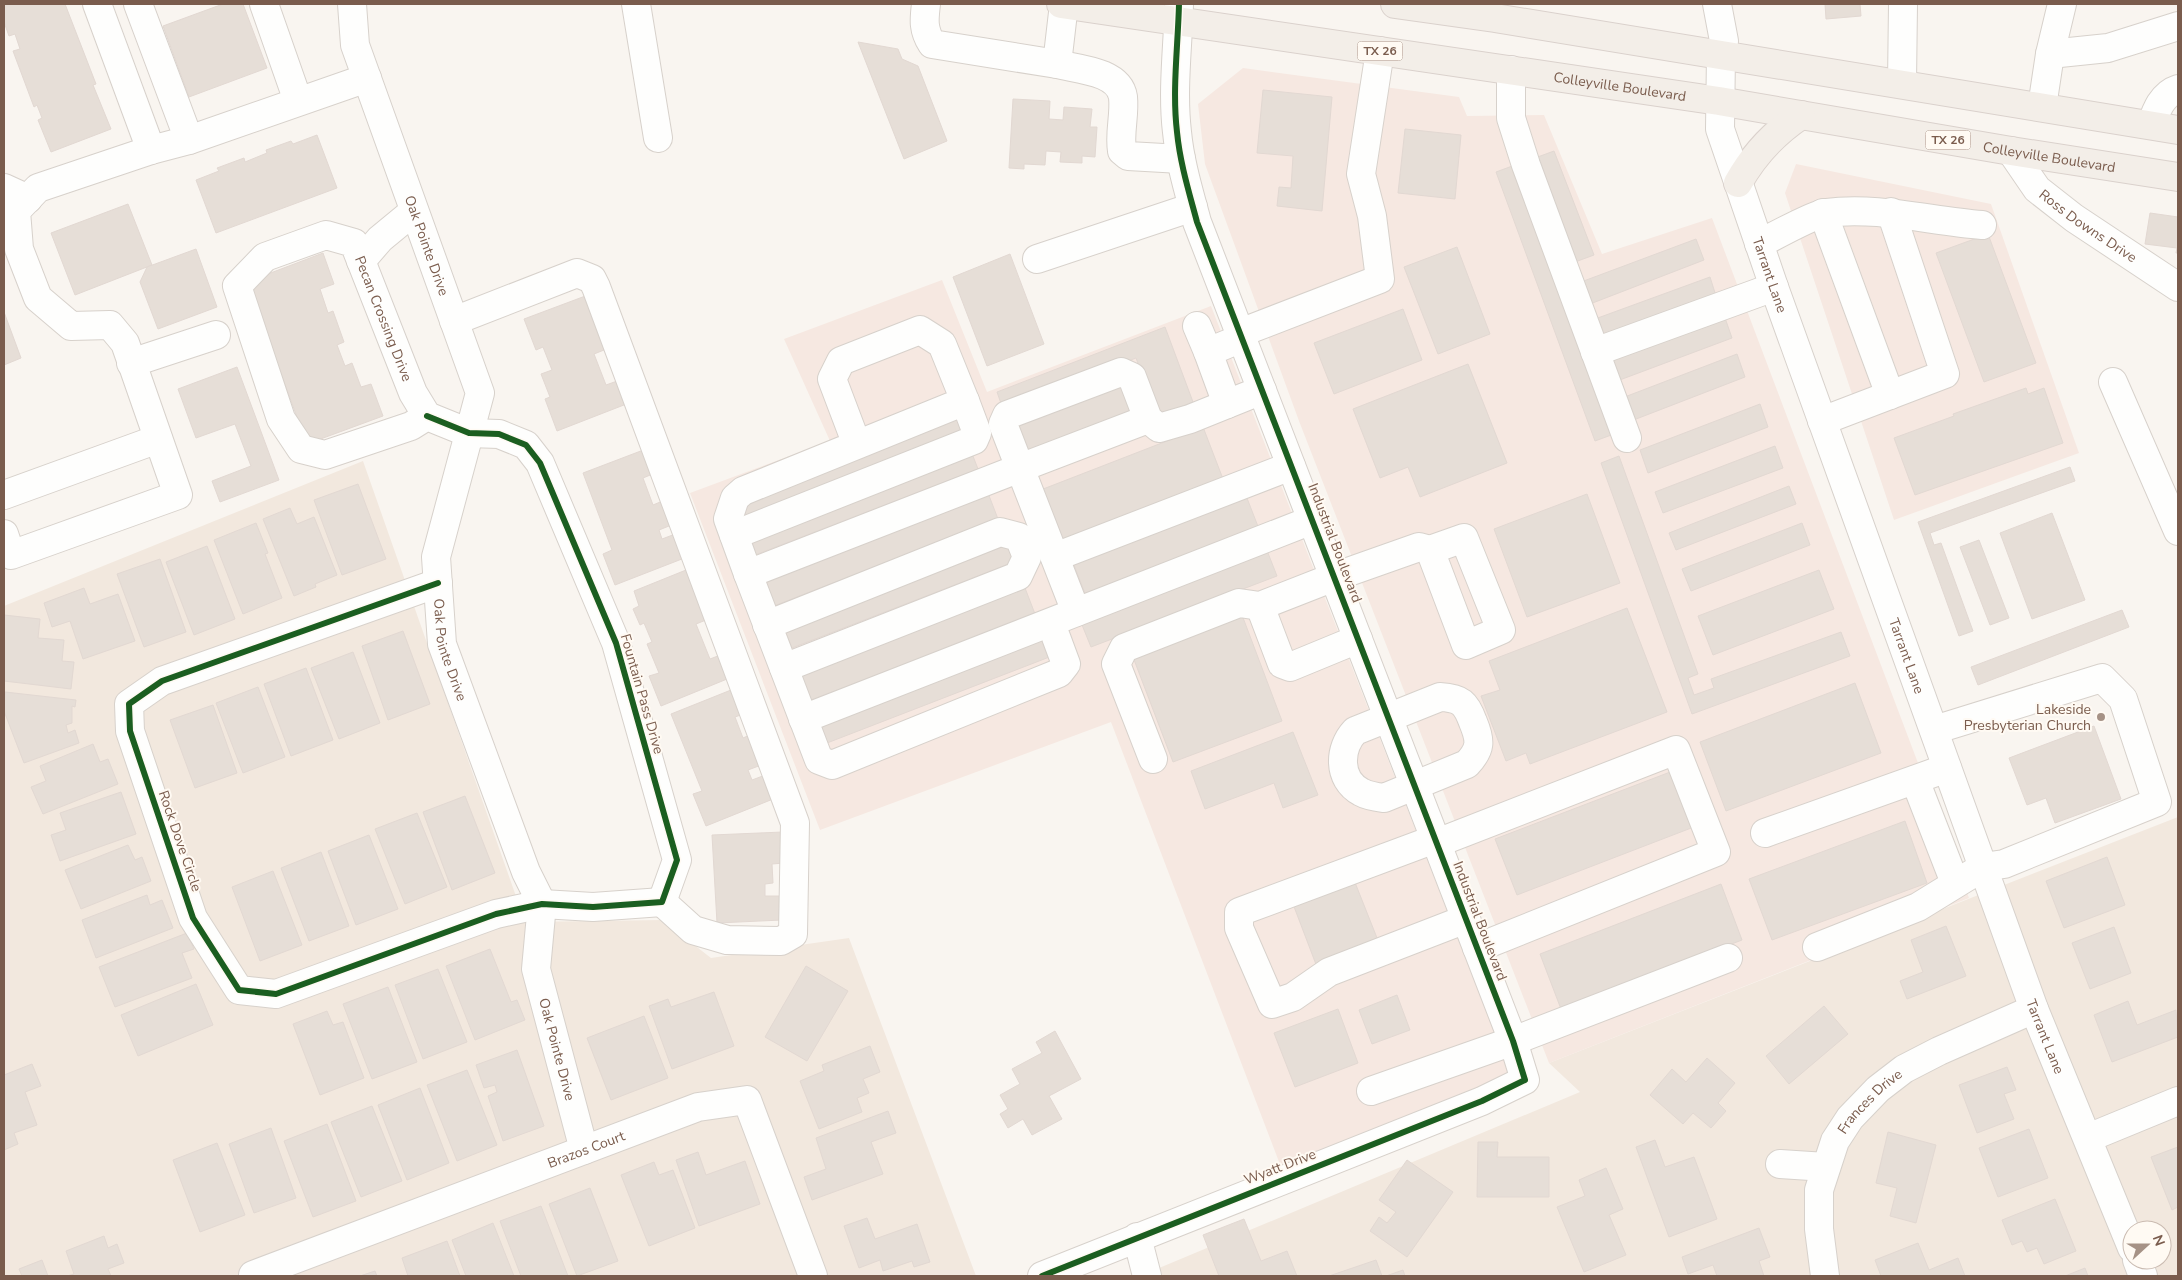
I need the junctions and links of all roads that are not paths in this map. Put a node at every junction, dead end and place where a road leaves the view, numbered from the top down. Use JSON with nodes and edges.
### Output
{"nodes":[{"id":1,"x":96,"y":4,"type":"edge"},
{"id":2,"x":138,"y":4,"type":"edge"},
{"id":3,"x":264,"y":4,"type":"edge"},
{"id":4,"x":352,"y":4,"type":"edge"},
{"id":5,"x":636,"y":4,"type":"edge"},
{"id":6,"x":926,"y":4,"type":"edge"},
{"id":7,"x":1062,"y":4,"type":"edge"},
{"id":8,"x":1395,"y":4,"type":"edge"},
{"id":9,"x":1717,"y":4,"type":"edge"},
{"id":10,"x":1903,"y":4,"type":"edge"},
{"id":11,"x":2062,"y":4,"type":"edge"},
{"id":12,"x":1496,"y":11,"type":"edge"},
{"id":13,"x":1179,"y":12,"type":"edge"},
{"id":14,"x":2178,"y":26,"type":"edge"},
{"id":15,"x":1380,"y":52,"type":"junction"},
{"id":16,"x":1721,"y":54,"type":"junction"},
{"id":17,"x":2050,"y":54,"type":"junction"},
{"id":18,"x":1057,"y":64,"type":"junction"},
{"id":19,"x":1511,"y":70,"type":"junction"},
{"id":20,"x":367,"y":78,"type":"junction"},
{"id":21,"x":1902,"y":83,"type":"junction"},
{"id":22,"x":2178,"y":89,"type":"edge"},
{"id":23,"x":298,"y":101,"type":"junction"},
{"id":24,"x":1719,"y":101,"type":"junction"},
{"id":25,"x":2042,"y":108,"type":"junction"},
{"id":26,"x":1801,"y":115,"type":"junction"},
{"id":27,"x":2151,"y":126,"type":"junction"},
{"id":28,"x":2178,"y":130,"type":"edge"},
{"id":29,"x":658,"y":138,"type":"dead end"},
{"id":30,"x":189,"y":140,"type":"junction"},
{"id":31,"x":151,"y":150,"type":"junction"},
{"id":32,"x":2011,"y":151,"type":"junction"},
{"id":33,"x":1181,"y":159,"type":"junction"},
{"id":34,"x":2178,"y":176,"type":"edge"},
{"id":35,"x":1738,"y":183,"type":"junction"},
{"id":36,"x":4,"y":188,"type":"edge"},
{"id":37,"x":28,"y":198,"type":"junction"},
{"id":38,"x":1193,"y":207,"type":"junction"},
{"id":39,"x":414,"y":211,"type":"junction"},
{"id":40,"x":1891,"y":212,"type":"junction"},
{"id":41,"x":1823,"y":213,"type":"junction"},
{"id":42,"x":1982,"y":225,"type":"dead end"},
{"id":43,"x":1759,"y":244,"type":"junction"},
{"id":44,"x":11,"y":252,"type":"edge"},
{"id":45,"x":1037,"y":259,"type":"dead end"},
{"id":46,"x":360,"y":260,"type":"junction"},
{"id":47,"x":1774,"y":287,"type":"junction"},
{"id":48,"x":2178,"y":287,"type":"edge"},
{"id":49,"x":454,"y":321,"type":"junction"},
{"id":50,"x":1197,"y":326,"type":"dead end"},
{"id":51,"x":216,"y":335,"type":"dead end"},
{"id":52,"x":1241,"y":336,"type":"junction"},
{"id":53,"x":1208,"y":352,"type":"junction"},
{"id":54,"x":1596,"y":352,"type":"junction"},
{"id":55,"x":131,"y":363,"type":"junction"},
{"id":56,"x":2113,"y":382,"type":"dead end"},
{"id":57,"x":1262,"y":390,"type":"junction"},
{"id":58,"x":1890,"y":395,"type":"junction"},
{"id":59,"x":965,"y":401,"type":"junction"},
{"id":60,"x":1227,"y":404,"type":"junction"},
{"id":61,"x":427,"y":416,"type":"junction"},
{"id":62,"x":1148,"y":419,"type":"junction"},
{"id":63,"x":1822,"y":421,"type":"junction"},
{"id":64,"x":469,"y":433,"type":"junction"},
{"id":65,"x":1628,"y":438,"type":"dead end"},
{"id":66,"x":158,"y":439,"type":"junction"},
{"id":67,"x":857,"y":445,"type":"junction"},
{"id":68,"x":1291,"y":466,"type":"junction"},
{"id":69,"x":1020,"y":468,"type":"junction"},
{"id":70,"x":4,"y":495,"type":"edge"},
{"id":71,"x":1312,"y":520,"type":"junction"},
{"id":72,"x":2178,"y":531,"type":"edge"},
{"id":73,"x":4,"y":534,"type":"edge"},
{"id":74,"x":734,"y":535,"type":"junction"},
{"id":75,"x":1430,"y":550,"type":"dead end"},
{"id":76,"x":1055,"y":557,"type":"junction"},
{"id":77,"x":748,"y":574,"type":"junction"},
{"id":78,"x":1334,"y":577,"type":"junction"},
{"id":79,"x":438,"y":583,"type":"junction"},
{"id":80,"x":1260,"y":606,"type":"junction"},
{"id":81,"x":1076,"y":612,"type":"junction"},
{"id":82,"x":767,"y":626,"type":"junction"},
{"id":83,"x":1056,"y":637,"type":"dead end"},
{"id":84,"x":1358,"y":639,"type":"junction"},
{"id":85,"x":784,"y":668,"type":"junction"},
{"id":86,"x":1388,"y":717,"type":"junction"},
{"id":87,"x":803,"y":719,"type":"junction"},
{"id":88,"x":1934,"y":730,"type":"junction"},
{"id":89,"x":1153,"y":759,"type":"dead end"},
{"id":90,"x":1947,"y":768,"type":"junction"},
{"id":91,"x":1915,"y":780,"type":"junction"},
{"id":92,"x":1414,"y":785,"type":"junction"},
{"id":93,"x":1765,"y":833,"type":"dead end"},
{"id":94,"x":1436,"y":841,"type":"junction"},
{"id":95,"x":1983,"y":867,"type":"junction"},
{"id":96,"x":1955,"y":883,"type":"junction"},
{"id":97,"x":662,"y":902,"type":"junction"},
{"id":98,"x":542,"y":904,"type":"junction"},
{"id":99,"x":1466,"y":919,"type":"junction"},
{"id":100,"x":1817,"y":947,"type":"dead end"},
{"id":101,"x":1477,"y":948,"type":"junction"},
{"id":102,"x":1728,"y":958,"type":"dead end"},
{"id":103,"x":2034,"y":1009,"type":"junction"},
{"id":104,"x":1513,"y":1041,"type":"junction"},
{"id":105,"x":1525,"y":1080,"type":"joint"},
{"id":106,"x":1371,"y":1091,"type":"dead end"},
{"id":107,"x":2178,"y":1101,"type":"edge"},
{"id":108,"x":2088,"y":1138,"type":"junction"},
{"id":109,"x":584,"y":1150,"type":"junction"},
{"id":110,"x":1780,"y":1164,"type":"dead end"},
{"id":111,"x":1826,"y":1167,"type":"junction"},
{"id":112,"x":2122,"y":1223,"type":"edge"},
{"id":113,"x":1136,"y":1237,"type":"junction"},
{"id":114,"x":253,"y":1275,"type":"edge"},
{"id":115,"x":813,"y":1276,"type":"edge"},
{"id":116,"x":1042,"y":1276,"type":"edge"},
{"id":117,"x":1147,"y":1276,"type":"edge"},
{"id":118,"x":1825,"y":1276,"type":"edge"}],
"edges":[{"from":1,"to":31,"type":"street"},
{"from":2,"to":30,"type":"street"},
{"from":3,"to":23,"type":"street"},
{"from":4,"to":20,"type":"street","name":"Oak Pointe Drive"},
{"from":5,"to":29,"type":"street"},
{"from":6,"to":18,"type":"street"},
{"from":7,"to":13,"type":"main road","name":"Colleyville Boulevard","number":"TX 26"},
{"from":7,"to":18,"type":"street"},
{"from":8,"to":12,"type":"main road"},
{"from":9,"to":16,"type":"street","name":"Tarrant Lane"},
{"from":10,"to":21,"type":"street"},
{"from":11,"to":17,"type":"street"},
{"from":12,"to":16,"type":"main road"},
{"from":13,"to":15,"type":"main road","name":"Colleyville Boulevard","number":"TX 26"},
{"from":13,"to":33,"type":"street","name":"Industrial Boulevard"},
{"from":14,"to":17,"type":"street"},
{"from":15,"to":19,"type":"main road","name":"Colleyville Boulevard","number":"TX 26"},
{"from":15,"to":52,"type":"street"},
{"from":16,"to":21,"type":"main road"},
{"from":16,"to":24,"type":"street","name":"Tarrant Lane"},
{"from":17,"to":25,"type":"street"},
{"from":18,"to":33,"type":"street"},
{"from":19,"to":24,"type":"main road","name":"Colleyville Boulevard","number":"TX 26"},
{"from":19,"to":54,"type":"street"},
{"from":20,"to":23,"type":"street"},
{"from":20,"to":39,"type":"street","name":"Oak Pointe Drive"},
{"from":21,"to":25,"type":"main road"},
{"from":22,"to":27,"type":"street"},
{"from":23,"to":30,"type":"street"},
{"from":24,"to":26,"type":"main road","name":"Colleyville Boulevard","number":"TX 26"},
{"from":24,"to":35,"type":"street","name":"Tarrant Lane"},
{"from":25,"to":27,"type":"main road"},
{"from":26,"to":32,"type":"main road","name":"Colleyville Boulevard","number":"TX 26"},
{"from":26,"to":35,"type":"main road"},
{"from":27,"to":28,"type":"main road"},
{"from":30,"to":31,"type":"street"},
{"from":31,"to":37,"type":"street"},
{"from":32,"to":34,"type":"main road","name":"Colleyville Boulevard","number":"TX 26"},
{"from":32,"to":48,"type":"street","name":"Ross Downs Drive"},
{"from":33,"to":38,"type":"street","name":"Industrial Boulevard"},
{"from":35,"to":43,"type":"street","name":"Tarrant Lane"},
{"from":36,"to":37,"type":"street"},
{"from":37,"to":44,"type":"street"},
{"from":38,"to":45,"type":"street"},
{"from":38,"to":52,"type":"street","name":"Industrial Boulevard"},
{"from":39,"to":46,"type":"street"},
{"from":39,"to":49,"type":"street","name":"Oak Pointe Drive"},
{"from":40,"to":41,"type":"street"},
{"from":40,"to":42,"type":"street"},
{"from":40,"to":58,"type":"street"},
{"from":41,"to":43,"type":"street"},
{"from":41,"to":58,"type":"street"},
{"from":43,"to":47,"type":"street","name":"Tarrant Lane"},
{"from":44,"to":55,"type":"street"},
{"from":46,"to":61,"type":"street","name":"Pecan Crossing Drive"},
{"from":46,"to":61,"type":"street","name":"Pecan Crossing Drive"},
{"from":47,"to":54,"type":"street"},
{"from":47,"to":63,"type":"street","name":"Tarrant Lane"},
{"from":49,"to":64,"type":"street","name":"Oak Pointe Drive"},
{"from":49,"to":97,"type":"street"},
{"from":50,"to":53,"type":"street"},
{"from":51,"to":55,"type":"street"},
{"from":52,"to":53,"type":"street"},
{"from":52,"to":57,"type":"street","name":"Industrial Boulevard"},
{"from":53,"to":60,"type":"street"},
{"from":54,"to":65,"type":"street"},
{"from":55,"to":66,"type":"street"},
{"from":56,"to":72,"type":"street"},
{"from":57,"to":60,"type":"street"},
{"from":57,"to":68,"type":"street","name":"Industrial Boulevard"},
{"from":58,"to":63,"type":"street"},
{"from":59,"to":67,"type":"street"},
{"from":59,"to":67,"type":"street"},
{"from":59,"to":74,"type":"street"},
{"from":60,"to":62,"type":"street"},
{"from":61,"to":64,"type":"street"},
{"from":62,"to":69,"type":"street"},
{"from":62,"to":69,"type":"street"},
{"from":63,"to":88,"type":"street","name":"Tarrant Lane"},
{"from":64,"to":79,"type":"street","name":"Oak Pointe Drive"},
{"from":64,"to":97,"type":"street","name":"Fountain Pass Drive"},
{"from":66,"to":70,"type":"street"},
{"from":66,"to":73,"type":"street"},
{"from":67,"to":74,"type":"street"},
{"from":68,"to":71,"type":"street","name":"Industrial Boulevard"},
{"from":68,"to":76,"type":"street"},
{"from":69,"to":76,"type":"street"},
{"from":69,"to":77,"type":"street"},
{"from":71,"to":78,"type":"street","name":"Industrial Boulevard"},
{"from":71,"to":81,"type":"street"},
{"from":74,"to":77,"type":"street"},
{"from":75,"to":78,"type":"street"},
{"from":76,"to":81,"type":"street"},
{"from":77,"to":82,"type":"street"},
{"from":78,"to":80,"type":"street"},
{"from":78,"to":84,"type":"street","name":"Industrial Boulevard"},
{"from":79,"to":98,"type":"street","name":"Oak Pointe Drive"},
{"from":79,"to":98,"type":"street","name":"Rock Dove Circle"},
{"from":80,"to":84,"type":"street"},
{"from":80,"to":89,"type":"street"},
{"from":81,"to":87,"type":"street"},
{"from":82,"to":85,"type":"street"},
{"from":82,"to":85,"type":"street"},
{"from":83,"to":87,"type":"street"},
{"from":84,"to":86,"type":"street","name":"Industrial Boulevard"},
{"from":85,"to":87,"type":"street"},
{"from":86,"to":92,"type":"street","name":"Industrial Boulevard"},
{"from":86,"to":92,"type":"street"},
{"from":86,"to":92,"type":"street"},
{"from":88,"to":90,"type":"street","name":"Tarrant Lane"},
{"from":88,"to":95,"type":"street"},
{"from":90,"to":91,"type":"street"},
{"from":90,"to":95,"type":"street","name":"Tarrant Lane"},
{"from":91,"to":93,"type":"street"},
{"from":91,"to":96,"type":"street"},
{"from":92,"to":94,"type":"street","name":"Industrial Boulevard"},
{"from":94,"to":99,"type":"street","name":"Industrial Boulevard"},
{"from":94,"to":99,"type":"street"},
{"from":94,"to":101,"type":"street"},
{"from":95,"to":96,"type":"street"},
{"from":95,"to":103,"type":"street","name":"Tarrant Lane"},
{"from":96,"to":100,"type":"street"},
{"from":97,"to":98,"type":"street"},
{"from":98,"to":109,"type":"street","name":"Oak Pointe Drive"},
{"from":99,"to":101,"type":"street","name":"Industrial Boulevard"},
{"from":101,"to":104,"type":"street","name":"Industrial Boulevard"},
{"from":102,"to":104,"type":"street"},
{"from":103,"to":108,"type":"street","name":"Tarrant Lane"},
{"from":103,"to":111,"type":"street","name":"Frances Drive"},
{"from":104,"to":105,"type":"street","name":"Industrial Boulevard"},
{"from":104,"to":106,"type":"street"},
{"from":105,"to":113,"type":"street","name":"Wyatt Drive"},
{"from":107,"to":108,"type":"street"},
{"from":108,"to":112,"type":"street","name":"Tarrant Lane"},
{"from":109,"to":114,"type":"street","name":"Brazos Court"},
{"from":109,"to":115,"type":"street","name":"Brazos Court"},
{"from":110,"to":111,"type":"street"},
{"from":111,"to":118,"type":"street","name":"Frances Drive"},
{"from":113,"to":116,"type":"street","name":"Wyatt Drive"},
{"from":113,"to":117,"type":"street"}]}
